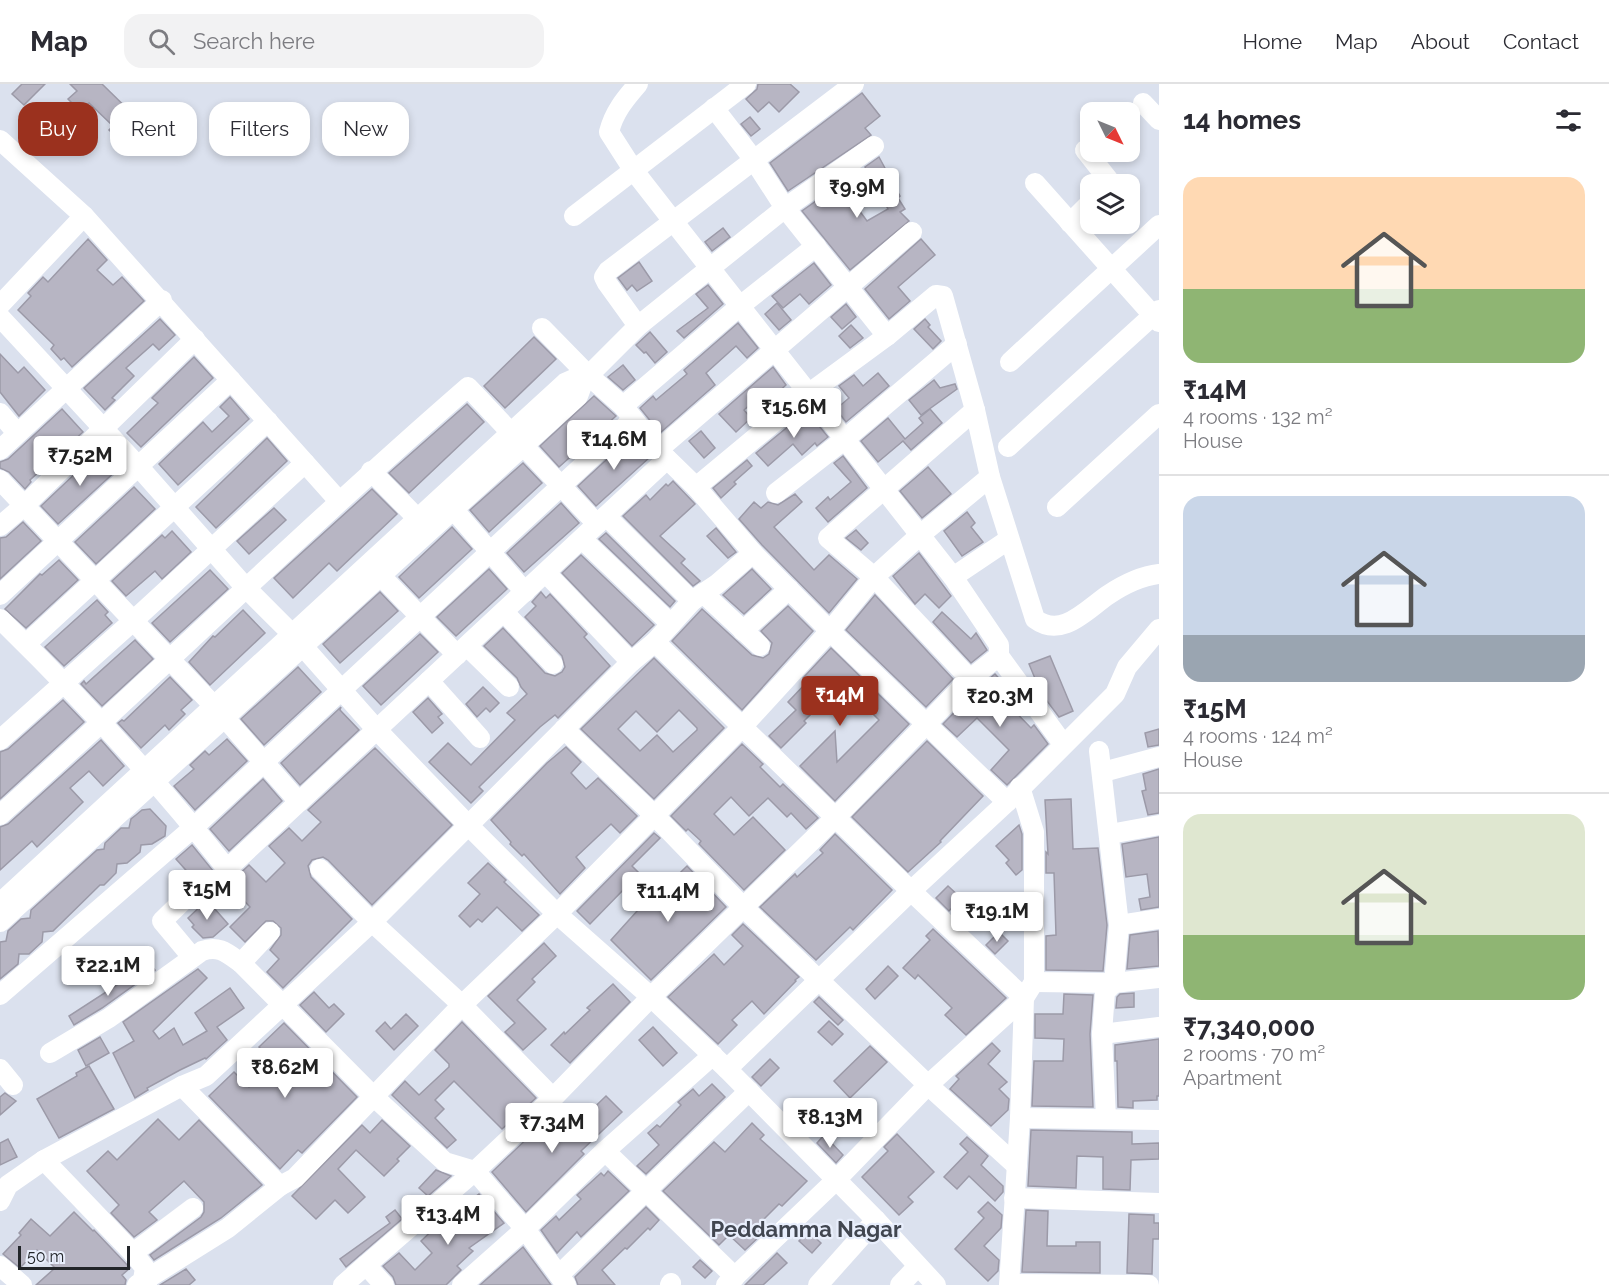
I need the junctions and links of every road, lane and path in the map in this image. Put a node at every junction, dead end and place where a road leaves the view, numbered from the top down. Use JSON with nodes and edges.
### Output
{"nodes":[{"id":1,"x":638,"y":84,"type":"edge"},
{"id":2,"x":746,"y":84,"type":"edge"},
{"id":3,"x":854,"y":84,"type":"edge"},
{"id":4,"x":1143,"y":103,"type":"dead end"},
{"id":5,"x":714,"y":108,"type":"junction"},
{"id":6,"x":1159,"y":120,"type":"edge"},
{"id":7,"x":0,"y":140,"type":"edge"},
{"id":8,"x":874,"y":146,"type":"dead end"},
{"id":9,"x":754,"y":160,"type":"junction"},
{"id":10,"x":1095,"y":162,"type":"edge"},
{"id":11,"x":634,"y":171,"type":"junction"},
{"id":12,"x":1104,"y":174,"type":"edge"},
{"id":13,"x":1035,"y":183,"type":"dead end"},
{"id":14,"x":785,"y":208,"type":"junction"},
{"id":15,"x":1080,"y":213,"type":"edge"},
{"id":16,"x":84,"y":216,"type":"junction"},
{"id":17,"x":574,"y":216,"type":"dead end"},
{"id":18,"x":673,"y":221,"type":"junction"},
{"id":19,"x":1070,"y":223,"type":"junction"},
{"id":20,"x":1159,"y":225,"type":"edge"},
{"id":21,"x":912,"y":232,"type":"dead end"},
{"id":22,"x":816,"y":246,"type":"junction"},
{"id":23,"x":710,"y":268,"type":"junction"},
{"id":24,"x":1111,"y":269,"type":"junction"},
{"id":25,"x":850,"y":288,"type":"junction"},
{"id":26,"x":162,"y":300,"type":"junction"},
{"id":27,"x":0,"y":305,"type":"edge"},
{"id":28,"x":740,"y":306,"type":"junction"},
{"id":29,"x":1157,"y":316,"type":"edge"},
{"id":30,"x":0,"y":317,"type":"edge"},
{"id":31,"x":638,"y":326,"type":"junction"},
{"id":32,"x":542,"y":328,"type":"dead end"},
{"id":33,"x":887,"y":336,"type":"junction"},
{"id":34,"x":195,"y":339,"type":"junction"},
{"id":35,"x":957,"y":344,"type":"junction"},
{"id":36,"x":775,"y":351,"type":"junction"},
{"id":37,"x":1010,"y":362,"type":"dead end"},
{"id":38,"x":586,"y":378,"type":"junction"},
{"id":39,"x":231,"y":380,"type":"junction"},
{"id":40,"x":67,"y":389,"type":"junction"},
{"id":41,"x":808,"y":394,"type":"junction"},
{"id":42,"x":975,"y":410,"type":"junction"},
{"id":43,"x":0,"y":413,"type":"edge"},
{"id":44,"x":628,"y":413,"type":"junction"},
{"id":45,"x":1159,"y":414,"type":"edge"},
{"id":46,"x":268,"y":421,"type":"junction"},
{"id":47,"x":104,"y":428,"type":"junction"},
{"id":48,"x":17,"y":433,"type":"junction"},
{"id":49,"x":845,"y":439,"type":"junction"},
{"id":50,"x":516,"y":440,"type":"junction"},
{"id":51,"x":1008,"y":447,"type":"dead end"},
{"id":52,"x":0,"y":450,"type":"edge"},
{"id":53,"x":663,"y":454,"type":"junction"},
{"id":54,"x":305,"y":463,"type":"junction"},
{"id":55,"x":138,"y":466,"type":"junction"},
{"id":56,"x":371,"y":471,"type":"junction"},
{"id":57,"x":990,"y":477,"type":"junction"},
{"id":58,"x":0,"y":480,"type":"edge"},
{"id":59,"x":561,"y":486,"type":"junction"},
{"id":60,"x":696,"y":487,"type":"junction"},
{"id":61,"x":882,"y":489,"type":"junction"},
{"id":62,"x":776,"y":493,"type":"dead end"},
{"id":63,"x":339,"y":501,"type":"junction"},
{"id":64,"x":25,"y":505,"type":"junction"},
{"id":65,"x":175,"y":507,"type":"junction"},
{"id":66,"x":1057,"y":507,"type":"dead end"},
{"id":67,"x":453,"y":509,"type":"junction"},
{"id":68,"x":418,"y":519,"type":"junction"},
{"id":69,"x":602,"y":520,"type":"junction"},
{"id":70,"x":0,"y":526,"type":"edge"},
{"id":71,"x":919,"y":536,"type":"junction"},
{"id":72,"x":582,"y":539,"type":"junction"},
{"id":73,"x":1008,"y":540,"type":"junction"},
{"id":74,"x":57,"y":542,"type":"junction"},
{"id":75,"x":212,"y":549,"type":"junction"},
{"id":76,"x":490,"y":552,"type":"junction"},
{"id":77,"x":753,"y":553,"type":"junction"},
{"id":78,"x":546,"y":573,"type":"junction"},
{"id":79,"x":1159,"y":574,"type":"edge"},
{"id":80,"x":380,"y":575,"type":"junction"},
{"id":81,"x":874,"y":577,"type":"junction"},
{"id":82,"x":952,"y":577,"type":"junction"},
{"id":83,"x":94,"y":581,"type":"junction"},
{"id":84,"x":246,"y":588,"type":"junction"},
{"id":85,"x":789,"y":589,"type":"junction"},
{"id":86,"x":525,"y":592,"type":"junction"},
{"id":87,"x":0,"y":596,"type":"edge"},
{"id":88,"x":698,"y":597,"type":"junction"},
{"id":89,"x":504,"y":612,"type":"junction"},
{"id":90,"x":420,"y":617,"type":"junction"},
{"id":91,"x":0,"y":619,"type":"edge"},
{"id":92,"x":133,"y":621,"type":"junction"},
{"id":93,"x":671,"y":624,"type":"junction"},
{"id":94,"x":1159,"y":629,"type":"edge"},
{"id":95,"x":743,"y":631,"type":"junction"},
{"id":96,"x":830,"y":631,"type":"junction"},
{"id":97,"x":297,"y":640,"type":"junction"},
{"id":98,"x":656,"y":642,"type":"junction"},
{"id":99,"x":26,"y":644,"type":"junction"},
{"id":100,"x":760,"y":646,"type":"dead end"},
{"id":101,"x":462,"y":651,"type":"junction"},
{"id":102,"x":999,"y":656,"type":"junction"},
{"id":103,"x":170,"y":659,"type":"junction"},
{"id":104,"x":631,"y":662,"type":"junction"},
{"id":105,"x":553,"y":664,"type":"dead end"},
{"id":106,"x":970,"y":679,"type":"junction"},
{"id":107,"x":429,"y":681,"type":"junction"},
{"id":108,"x":64,"y":683,"type":"junction"},
{"id":109,"x":509,"y":687,"type":"dead end"},
{"id":110,"x":342,"y":689,"type":"junction"},
{"id":111,"x":219,"y":712,"type":"junction"},
{"id":112,"x":103,"y":723,"type":"junction"},
{"id":113,"x":925,"y":724,"type":"junction"},
{"id":114,"x":742,"y":727,"type":"junction"},
{"id":115,"x":564,"y":729,"type":"junction"},
{"id":116,"x":377,"y":730,"type":"junction"},
{"id":117,"x":480,"y":738,"type":"dead end"},
{"id":118,"x":0,"y":740,"type":"edge"},
{"id":119,"x":1063,"y":744,"type":"junction"},
{"id":120,"x":1099,"y":750,"type":"dead end"},
{"id":121,"x":1159,"y":757,"type":"edge"},
{"id":122,"x":264,"y":762,"type":"junction"},
{"id":123,"x":1103,"y":772,"type":"junction"},
{"id":124,"x":150,"y":776,"type":"junction"},
{"id":125,"x":1020,"y":787,"type":"junction"},
{"id":126,"x":300,"y":802,"type":"junction"},
{"id":127,"x":1006,"y":802,"type":"junction"},
{"id":128,"x":0,"y":815,"type":"edge"},
{"id":129,"x":655,"y":816,"type":"junction"},
{"id":130,"x":835,"y":818,"type":"junction"},
{"id":131,"x":1159,"y":825,"type":"edge"},
{"id":132,"x":469,"y":826,"type":"junction"},
{"id":133,"x":194,"y":827,"type":"junction"},
{"id":134,"x":1110,"y":834,"type":"junction"},
{"id":135,"x":320,"y":869,"type":"dead end"},
{"id":136,"x":194,"y":890,"type":"dead end"},
{"id":137,"x":910,"y":891,"type":"junction"},
{"id":138,"x":3,"y":908,"type":"edge"},
{"id":139,"x":744,"y":908,"type":"junction"},
{"id":140,"x":557,"y":914,"type":"junction"},
{"id":141,"x":1159,"y":919,"type":"edge"},
{"id":142,"x":372,"y":922,"type":"junction"},
{"id":143,"x":1119,"y":925,"type":"junction"},
{"id":144,"x":270,"y":932,"type":"dead end"},
{"id":145,"x":192,"y":957,"type":"junction"},
{"id":146,"x":241,"y":963,"type":"junction"},
{"id":147,"x":1159,"y":978,"type":"edge"},
{"id":148,"x":819,"y":979,"type":"junction"},
{"id":149,"x":1114,"y":982,"type":"junction"},
{"id":150,"x":1029,"y":990,"type":"junction"},
{"id":151,"x":0,"y":995,"type":"edge"},
{"id":152,"x":651,"y":997,"type":"junction"},
{"id":153,"x":282,"y":1005,"type":"junction"},
{"id":154,"x":462,"y":1005,"type":"junction"},
{"id":155,"x":1159,"y":1027,"type":"edge"},
{"id":156,"x":1102,"y":1034,"type":"junction"},
{"id":157,"x":50,"y":1053,"type":"dead end"},
{"id":158,"x":720,"y":1062,"type":"junction"},
{"id":159,"x":0,"y":1069,"type":"edge"},
{"id":160,"x":13,"y":1085,"type":"dead end"},
{"id":161,"x":928,"y":1085,"type":"junction"},
{"id":162,"x":182,"y":1086,"type":"junction"},
{"id":163,"x":749,"y":1091,"type":"junction"},
{"id":164,"x":373,"y":1096,"type":"junction"},
{"id":165,"x":554,"y":1098,"type":"junction"},
{"id":166,"x":1020,"y":1118,"type":"junction"},
{"id":167,"x":1106,"y":1118,"type":"junction"},
{"id":168,"x":1159,"y":1120,"type":"edge"},
{"id":169,"x":606,"y":1150,"type":"junction"},
{"id":170,"x":44,"y":1160,"type":"junction"},
{"id":171,"x":1017,"y":1166,"type":"junction"},
{"id":172,"x":475,"y":1171,"type":"junction"},
{"id":173,"x":835,"y":1181,"type":"junction"},
{"id":174,"x":280,"y":1186,"type":"junction"},
{"id":175,"x":646,"y":1190,"type":"junction"},
{"id":176,"x":1014,"y":1198,"type":"junction"},
{"id":177,"x":0,"y":1201,"type":"edge"},
{"id":178,"x":1159,"y":1203,"type":"edge"},
{"id":179,"x":193,"y":1208,"type":"dead end"},
{"id":180,"x":876,"y":1220,"type":"junction"},
{"id":181,"x":525,"y":1229,"type":"junction"},
{"id":182,"x":133,"y":1253,"type":"junction"},
{"id":183,"x":366,"y":1265,"type":"junction"},
{"id":184,"x":0,"y":1266,"type":"edge"},
{"id":185,"x":918,"y":1266,"type":"junction"},
{"id":186,"x":562,"y":1280,"type":"edge"},
{"id":187,"x":730,"y":1281,"type":"edge"},
{"id":188,"x":470,"y":1282,"type":"edge"},
{"id":189,"x":142,"y":1284,"type":"edge"},
{"id":190,"x":1010,"y":1284,"type":"edge"},
{"id":191,"x":22,"y":1285,"type":"edge"},
{"id":192,"x":343,"y":1285,"type":"edge"},
{"id":193,"x":384,"y":1285,"type":"edge"},
{"id":194,"x":818,"y":1285,"type":"edge"},
{"id":195,"x":900,"y":1285,"type":"edge"},
{"id":196,"x":936,"y":1285,"type":"edge"},
{"id":197,"x":1149,"y":1285,"type":"edge"}],
"edges":[{"from":1,"to":11,"type":"street"},
{"from":2,"to":5,"type":"street"},
{"from":3,"to":9,"type":"street"},
{"from":4,"to":6,"type":"street"},
{"from":5,"to":9,"type":"street"},
{"from":5,"to":11,"type":"street"},
{"from":7,"to":16,"type":"street"},
{"from":8,"to":14,"type":"street"},
{"from":9,"to":14,"type":"street"},
{"from":9,"to":18,"type":"street"},
{"from":10,"to":12,"type":"street"},
{"from":11,"to":17,"type":"street"},
{"from":11,"to":18,"type":"street"},
{"from":13,"to":19,"type":"street"},
{"from":14,"to":22,"type":"street"},
{"from":14,"to":23,"type":"street"},
{"from":15,"to":19,"type":"street"},
{"from":16,"to":26,"type":"street"},
{"from":16,"to":27,"type":"street"},
{"from":18,"to":23,"type":"street"},
{"from":18,"to":31,"type":"street"},
{"from":19,"to":24,"type":"street"},
{"from":20,"to":24,"type":"street"},
{"from":21,"to":25,"type":"street"},
{"from":22,"to":25,"type":"street"},
{"from":22,"to":28,"type":"street"},
{"from":23,"to":28,"type":"street"},
{"from":23,"to":31,"type":"street"},
{"from":24,"to":29,"type":"street"},
{"from":24,"to":37,"type":"street"},
{"from":25,"to":33,"type":"street"},
{"from":25,"to":36,"type":"street"},
{"from":26,"to":34,"type":"street"},
{"from":26,"to":40,"type":"street"},
{"from":28,"to":36,"type":"street"},
{"from":28,"to":44,"type":"street"},
{"from":29,"to":51,"type":"street"},
{"from":30,"to":40,"type":"street"},
{"from":31,"to":38,"type":"street"},
{"from":32,"to":38,"type":"street"},
{"from":33,"to":35,"type":"street"},
{"from":33,"to":41,"type":"street"},
{"from":34,"to":39,"type":"street"},
{"from":34,"to":47,"type":"street"},
{"from":35,"to":42,"type":"street"},
{"from":35,"to":49,"type":"street"},
{"from":36,"to":41,"type":"street"},
{"from":36,"to":53,"type":"street"},
{"from":38,"to":44,"type":"street"},
{"from":38,"to":50,"type":"street"},
{"from":39,"to":46,"type":"street"},
{"from":39,"to":55,"type":"street"},
{"from":40,"to":47,"type":"street"},
{"from":40,"to":48,"type":"street"},
{"from":41,"to":49,"type":"street"},
{"from":41,"to":60,"type":"street"},
{"from":42,"to":57,"type":"street"},
{"from":42,"to":61,"type":"street"},
{"from":43,"to":48,"type":"street"},
{"from":44,"to":53,"type":"street"},
{"from":44,"to":59,"type":"street"},
{"from":45,"to":66,"type":"street"},
{"from":46,"to":54,"type":"street"},
{"from":46,"to":65,"type":"street"},
{"from":47,"to":55,"type":"street"},
{"from":47,"to":64,"type":"street"},
{"from":48,"to":52,"type":"street"},
{"from":49,"to":61,"type":"street"},
{"from":49,"to":62,"type":"street"},
{"from":50,"to":56,"type":"street"},
{"from":50,"to":59,"type":"street"},
{"from":50,"to":67,"type":"street"},
{"from":50,"to":68,"type":"street"},
{"from":53,"to":60,"type":"street"},
{"from":53,"to":69,"type":"street"},
{"from":54,"to":63,"type":"street"},
{"from":54,"to":75,"type":"street"},
{"from":55,"to":65,"type":"street"},
{"from":55,"to":74,"type":"street"},
{"from":56,"to":63,"type":"street"},
{"from":56,"to":68,"type":"street"},
{"from":57,"to":71,"type":"street"},
{"from":57,"to":73,"type":"street"},
{"from":58,"to":64,"type":"street"},
{"from":59,"to":69,"type":"street"},
{"from":59,"to":76,"type":"street"},
{"from":60,"to":77,"type":"street"},
{"from":61,"to":71,"type":"street"},
{"from":61,"to":81,"type":"street"},
{"from":63,"to":84,"type":"street"},
{"from":64,"to":70,"type":"street"},
{"from":64,"to":74,"type":"street"},
{"from":65,"to":75,"type":"street"},
{"from":65,"to":83,"type":"street"},
{"from":67,"to":76,"type":"street"},
{"from":67,"to":80,"type":"street"},
{"from":68,"to":97,"type":"street"},
{"from":69,"to":72,"type":"street"},
{"from":69,"to":88,"type":"street"},
{"from":71,"to":81,"type":"street"},
{"from":71,"to":82,"type":"street"},
{"from":72,"to":78,"type":"street"},
{"from":72,"to":93,"type":"street"},
{"from":73,"to":79,"type":"street"},
{"from":73,"to":82,"type":"street"},
{"from":74,"to":83,"type":"street"},
{"from":74,"to":87,"type":"street"},
{"from":75,"to":84,"type":"street"},
{"from":75,"to":92,"type":"street"},
{"from":76,"to":86,"type":"street"},
{"from":76,"to":90,"type":"street"},
{"from":77,"to":85,"type":"street"},
{"from":77,"to":88,"type":"street"},
{"from":78,"to":86,"type":"street"},
{"from":78,"to":104,"type":"street"},
{"from":80,"to":90,"type":"street"},
{"from":80,"to":97,"type":"street"},
{"from":81,"to":96,"type":"street"},
{"from":81,"to":106,"type":"street"},
{"from":82,"to":102,"type":"street"},
{"from":83,"to":92,"type":"street"},
{"from":83,"to":99,"type":"street"},
{"from":84,"to":97,"type":"street"},
{"from":84,"to":103,"type":"street"},
{"from":85,"to":95,"type":"street"},
{"from":85,"to":96,"type":"street"},
{"from":86,"to":89,"type":"street"},
{"from":88,"to":93,"type":"street"},
{"from":88,"to":95,"type":"street"},
{"from":89,"to":101,"type":"street"},
{"from":89,"to":105,"type":"street"},
{"from":90,"to":101,"type":"street"},
{"from":90,"to":110,"type":"street"},
{"from":91,"to":99,"type":"street"},
{"from":92,"to":103,"type":"street"},
{"from":92,"to":108,"type":"street"},
{"from":93,"to":98,"type":"street"},
{"from":94,"to":119,"type":"street"},
{"from":95,"to":100,"type":"street"},
{"from":96,"to":113,"type":"street"},
{"from":96,"to":114,"type":"street"},
{"from":97,"to":110,"type":"street"},
{"from":97,"to":111,"type":"street"},
{"from":98,"to":104,"type":"street"},
{"from":98,"to":114,"type":"street"},
{"from":99,"to":108,"type":"street"},
{"from":101,"to":107,"type":"street"},
{"from":101,"to":109,"type":"street"},
{"from":102,"to":106,"type":"street"},
{"from":102,"to":119,"type":"street"},
{"from":103,"to":111,"type":"street"},
{"from":103,"to":112,"type":"street"},
{"from":104,"to":115,"type":"street"},
{"from":106,"to":113,"type":"street"},
{"from":107,"to":116,"type":"street"},
{"from":107,"to":117,"type":"street"},
{"from":108,"to":112,"type":"street"},
{"from":108,"to":118,"type":"street"},
{"from":110,"to":116,"type":"street"},
{"from":110,"to":122,"type":"street"},
{"from":111,"to":122,"type":"street"},
{"from":111,"to":124,"type":"street"},
{"from":112,"to":124,"type":"street"},
{"from":112,"to":128,"type":"street"},
{"from":113,"to":127,"type":"street"},
{"from":113,"to":130,"type":"street"},
{"from":114,"to":129,"type":"street"},
{"from":114,"to":130,"type":"street"},
{"from":115,"to":129,"type":"street"},
{"from":115,"to":132,"type":"street"},
{"from":116,"to":126,"type":"street"},
{"from":116,"to":132,"type":"street"},
{"from":119,"to":125,"type":"street"},
{"from":120,"to":123,"type":"street"},
{"from":121,"to":123,"type":"street"},
{"from":122,"to":126,"type":"street"},
{"from":122,"to":133,"type":"street"},
{"from":123,"to":134,"type":"street"},
{"from":124,"to":133,"type":"street"},
{"from":124,"to":138,"type":"street"},
{"from":125,"to":127,"type":"street"},
{"from":125,"to":150,"type":"street"},
{"from":126,"to":133,"type":"street"},
{"from":127,"to":137,"type":"street"},
{"from":129,"to":139,"type":"street"},
{"from":129,"to":140,"type":"street"},
{"from":130,"to":137,"type":"street"},
{"from":130,"to":139,"type":"street"},
{"from":131,"to":134,"type":"street"},
{"from":132,"to":140,"type":"street"},
{"from":132,"to":142,"type":"street"},
{"from":133,"to":151,"type":"street"},
{"from":134,"to":143,"type":"street"},
{"from":135,"to":142,"type":"street"},
{"from":136,"to":145,"type":"street"},
{"from":137,"to":148,"type":"street"},
{"from":137,"to":150,"type":"street"},
{"from":139,"to":148,"type":"street"},
{"from":139,"to":152,"type":"street"},
{"from":140,"to":152,"type":"street"},
{"from":140,"to":154,"type":"street"},
{"from":141,"to":143,"type":"street"},
{"from":142,"to":153,"type":"street"},
{"from":142,"to":154,"type":"street"},
{"from":143,"to":149,"type":"street"},
{"from":144,"to":146,"type":"street"},
{"from":145,"to":146,"type":"street"},
{"from":145,"to":157,"type":"street"},
{"from":146,"to":153,"type":"street"},
{"from":147,"to":149,"type":"street"},
{"from":148,"to":158,"type":"street"},
{"from":148,"to":161,"type":"street"},
{"from":149,"to":150,"type":"street"},
{"from":149,"to":156,"type":"street"},
{"from":150,"to":161,"type":"street"},
{"from":150,"to":166,"type":"street"},
{"from":152,"to":158,"type":"street"},
{"from":152,"to":165,"type":"street"},
{"from":153,"to":162,"type":"street"},
{"from":153,"to":164,"type":"street"},
{"from":154,"to":164,"type":"street"},
{"from":154,"to":165,"type":"street"},
{"from":155,"to":156,"type":"street"},
{"from":156,"to":167,"type":"street"},
{"from":158,"to":163,"type":"street"},
{"from":158,"to":169,"type":"street"},
{"from":159,"to":160,"type":"street"},
{"from":161,"to":171,"type":"street"},
{"from":161,"to":173,"type":"street"},
{"from":162,"to":170,"type":"street"},
{"from":162,"to":174,"type":"street"},
{"from":163,"to":173,"type":"street"},
{"from":163,"to":175,"type":"street"},
{"from":164,"to":172,"type":"street"},
{"from":164,"to":174,"type":"street"},
{"from":165,"to":172,"type":"street"},
{"from":166,"to":167,"type":"street"},
{"from":166,"to":171,"type":"street"},
{"from":167,"to":168,"type":"street"},
{"from":169,"to":175,"type":"street"},
{"from":169,"to":181,"type":"street"},
{"from":170,"to":177,"type":"street"},
{"from":170,"to":182,"type":"street"},
{"from":171,"to":176,"type":"street"},
{"from":172,"to":181,"type":"street"},
{"from":172,"to":183,"type":"street"},
{"from":173,"to":180,"type":"street"},
{"from":173,"to":187,"type":"street"},
{"from":174,"to":189,"type":"street"},
{"from":175,"to":186,"type":"street"},
{"from":175,"to":187,"type":"street"},
{"from":176,"to":178,"type":"street"},
{"from":176,"to":190,"type":"street"},
{"from":179,"to":182,"type":"street"},
{"from":180,"to":185,"type":"street"},
{"from":180,"to":194,"type":"street"},
{"from":181,"to":186,"type":"street"},
{"from":181,"to":188,"type":"street"},
{"from":182,"to":189,"type":"street"},
{"from":183,"to":192,"type":"street"},
{"from":183,"to":193,"type":"street"},
{"from":184,"to":191,"type":"street"},
{"from":185,"to":195,"type":"street"},
{"from":185,"to":196,"type":"street"},
{"from":190,"to":197,"type":"street"}]}
